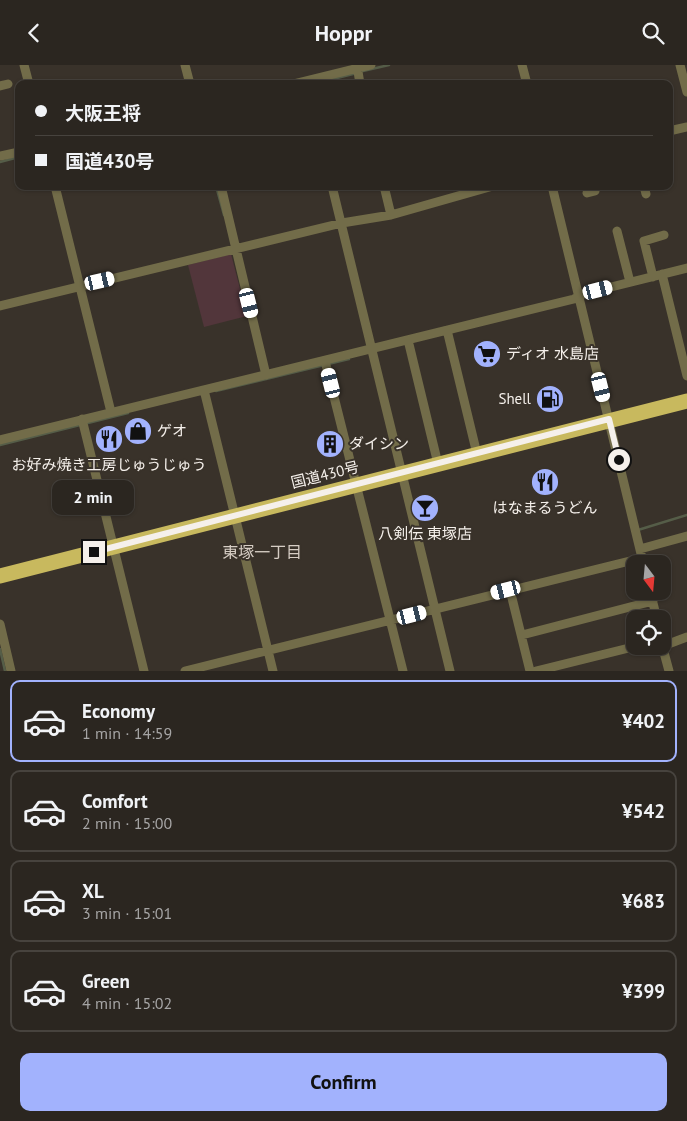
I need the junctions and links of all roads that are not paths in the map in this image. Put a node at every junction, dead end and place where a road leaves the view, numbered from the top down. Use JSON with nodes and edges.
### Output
{"nodes":[{"id":1,"x":24,"y":65,"type":"edge"},
{"id":2,"x":185,"y":65,"type":"edge"},
{"id":3,"x":371,"y":65,"type":"edge"},
{"id":4,"x":522,"y":65,"type":"edge"},
{"id":5,"x":680,"y":65,"type":"edge"},
{"id":6,"x":357,"y":67,"type":"edge"},
{"id":7,"x":28,"y":80,"type":"edge"},
{"id":8,"x":189,"y":80,"type":"edge"},
{"id":9,"x":313,"y":80,"type":"edge"},
{"id":10,"x":359,"y":80,"type":"edge"},
{"id":11,"x":526,"y":80,"type":"edge"},
{"id":12,"x":687,"y":92,"type":"edge"},
{"id":13,"x":687,"y":127,"type":"edge"},
{"id":14,"x":673,"y":130,"type":"edge"},
{"id":15,"x":15,"y":153,"type":"edge"},
{"id":16,"x":0,"y":156,"type":"edge"},
{"id":17,"x":57,"y":190,"type":"edge"},
{"id":18,"x":221,"y":190,"type":"edge"},
{"id":19,"x":333,"y":190,"type":"edge"},
{"id":20,"x":385,"y":190,"type":"edge"},
{"id":21,"x":478,"y":190,"type":"edge"},
{"id":22,"x":553,"y":190,"type":"edge"},
{"id":23,"x":595,"y":190,"type":"edge"},
{"id":24,"x":587,"y":193,"type":"dead end"},
{"id":25,"x":391,"y":215,"type":"junction"},
{"id":26,"x":342,"y":223,"type":"junction"},
{"id":27,"x":617,"y":231,"type":"dead end"},
{"id":28,"x":664,"y":235,"type":"dead end"},
{"id":29,"x":236,"y":248,"type":"junction"},
{"id":30,"x":687,"y":268,"type":"edge"},
{"id":31,"x":660,"y":277,"type":"junction"},
{"id":32,"x":630,"y":282,"type":"junction"},
{"id":33,"x":81,"y":286,"type":"junction"},
{"id":34,"x":578,"y":299,"type":"junction"},
{"id":35,"x":0,"y":306,"type":"edge"},
{"id":36,"x":448,"y":333,"type":"junction"},
{"id":37,"x":408,"y":343,"type":"junction"},
{"id":38,"x":372,"y":349,"type":"junction"},
{"id":39,"x":326,"y":363,"type":"junction"},
{"id":40,"x":266,"y":375,"type":"junction"},
{"id":41,"x":687,"y":376,"type":"edge"},
{"id":42,"x":687,"y":392,"type":"edge"},
{"id":43,"x":205,"y":393,"type":"junction"},
{"id":44,"x":687,"y":401,"type":"edge"},
{"id":45,"x":111,"y":412,"type":"junction"},
{"id":46,"x":608,"y":415,"type":"junction"},
{"id":47,"x":82,"y":423,"type":"junction"},
{"id":48,"x":0,"y":440,"type":"edge"},
{"id":49,"x":476,"y":449,"type":"junction"},
{"id":50,"x":437,"y":459,"type":"junction"},
{"id":51,"x":401,"y":468,"type":"junction"},
{"id":52,"x":355,"y":481,"type":"junction"},
{"id":53,"x":234,"y":512,"type":"junction"},
{"id":54,"x":687,"y":536,"type":"edge"},
{"id":55,"x":112,"y":543,"type":"junction"},
{"id":56,"x":639,"y":555,"type":"edge"},
{"id":57,"x":646,"y":555,"type":"edge"},
{"id":58,"x":626,"y":561,"type":"edge"},
{"id":59,"x":0,"y":567,"type":"edge"},
{"id":60,"x":0,"y":576,"type":"edge"},
{"id":61,"x":510,"y":590,"type":"junction"},
{"id":62,"x":652,"y":601,"type":"joint"},
{"id":63,"x":435,"y":609,"type":"junction"},
{"id":64,"x":654,"y":610,"type":"edge"},
{"id":65,"x":390,"y":620,"type":"junction"},
{"id":66,"x":0,"y":624,"type":"edge"},
{"id":67,"x":522,"y":635,"type":"junction"},
{"id":68,"x":687,"y":637,"type":"edge"},
{"id":69,"x":671,"y":642,"type":"edge"},
{"id":70,"x":626,"y":649,"type":"edge"},
{"id":71,"x":268,"y":650,"type":"junction"},
{"id":72,"x":666,"y":655,"type":"edge"},
{"id":73,"x":11,"y":671,"type":"edge"},
{"id":74,"x":144,"y":671,"type":"edge"},
{"id":75,"x":185,"y":671,"type":"edge"},
{"id":76,"x":273,"y":671,"type":"edge"},
{"id":77,"x":403,"y":671,"type":"edge"},
{"id":78,"x":450,"y":671,"type":"edge"},
{"id":79,"x":530,"y":671,"type":"edge"},
{"id":80,"x":536,"y":671,"type":"edge"},
{"id":81,"x":670,"y":671,"type":"edge"}],
"edges":[{"from":1,"to":7,"type":"street"},
{"from":2,"to":8,"type":"street"},
{"from":3,"to":6,"type":"street"},
{"from":4,"to":11,"type":"street"},
{"from":5,"to":12,"type":"street"},
{"from":6,"to":9,"type":"street"},
{"from":6,"to":10,"type":"street"},
{"from":13,"to":14,"type":"street"},
{"from":15,"to":16,"type":"street"},
{"from":17,"to":33,"type":"street"},
{"from":18,"to":29,"type":"street"},
{"from":19,"to":26,"type":"street"},
{"from":20,"to":25,"type":"street"},
{"from":21,"to":25,"type":"street"},
{"from":22,"to":34,"type":"street"},
{"from":23,"to":24,"type":"street"},
{"from":25,"to":26,"type":"street"},
{"from":26,"to":29,"type":"street"},
{"from":26,"to":38,"type":"street"},
{"from":27,"to":32,"type":"street"},
{"from":28,"to":31,"type":"street"},
{"from":29,"to":33,"type":"street"},
{"from":29,"to":40,"type":"street"},
{"from":30,"to":31,"type":"street"},
{"from":31,"to":32,"type":"street"},
{"from":31,"to":41,"type":"street"},
{"from":32,"to":34,"type":"street"},
{"from":33,"to":35,"type":"street"},
{"from":33,"to":45,"type":"street"},
{"from":34,"to":36,"type":"street"},
{"from":34,"to":46,"type":"street"},
{"from":36,"to":37,"type":"street"},
{"from":36,"to":49,"type":"street"},
{"from":37,"to":38,"type":"street"},
{"from":37,"to":50,"type":"street"},
{"from":38,"to":39,"type":"street"},
{"from":38,"to":51,"type":"street"},
{"from":39,"to":40,"type":"street"},
{"from":39,"to":52,"type":"street"},
{"from":40,"to":43,"type":"street"},
{"from":42,"to":46,"type":"highway","name":"国道430号"},
{"from":43,"to":45,"type":"street"},
{"from":43,"to":53,"type":"street"},
{"from":44,"to":46,"type":"highway","name":"国道430号"},
{"from":45,"to":47,"type":"street"},
{"from":46,"to":49,"type":"highway","name":"国道430号"},
{"from":46,"to":56,"type":"street"},
{"from":47,"to":48,"type":"street"},
{"from":47,"to":55,"type":"street"},
{"from":49,"to":50,"type":"highway","name":"国道430号"},
{"from":50,"to":51,"type":"highway","name":"国道430号"},
{"from":51,"to":52,"type":"highway","name":"国道430号"},
{"from":51,"to":63,"type":"street"},
{"from":52,"to":53,"type":"highway","name":"国道430号"},
{"from":52,"to":65,"type":"street"},
{"from":53,"to":55,"type":"highway","name":"国道430号"},
{"from":53,"to":71,"type":"street"},
{"from":54,"to":57,"type":"street"},
{"from":55,"to":59,"type":"highway","name":"国道430号"},
{"from":55,"to":60,"type":"highway","name":"国道430号"},
{"from":55,"to":74,"type":"street"},
{"from":58,"to":61,"type":"street"},
{"from":61,"to":63,"type":"street"},
{"from":61,"to":67,"type":"street"},
{"from":62,"to":64,"type":"street"},
{"from":62,"to":67,"type":"street"},
{"from":63,"to":65,"type":"street"},
{"from":63,"to":78,"type":"street"},
{"from":65,"to":71,"type":"street"},
{"from":65,"to":77,"type":"street"},
{"from":66,"to":73,"type":"street"},
{"from":67,"to":79,"type":"street"},
{"from":68,"to":69,"type":"street"},
{"from":70,"to":80,"type":"street"},
{"from":71,"to":75,"type":"street"},
{"from":71,"to":76,"type":"street"},
{"from":72,"to":81,"type":"street"}]}
